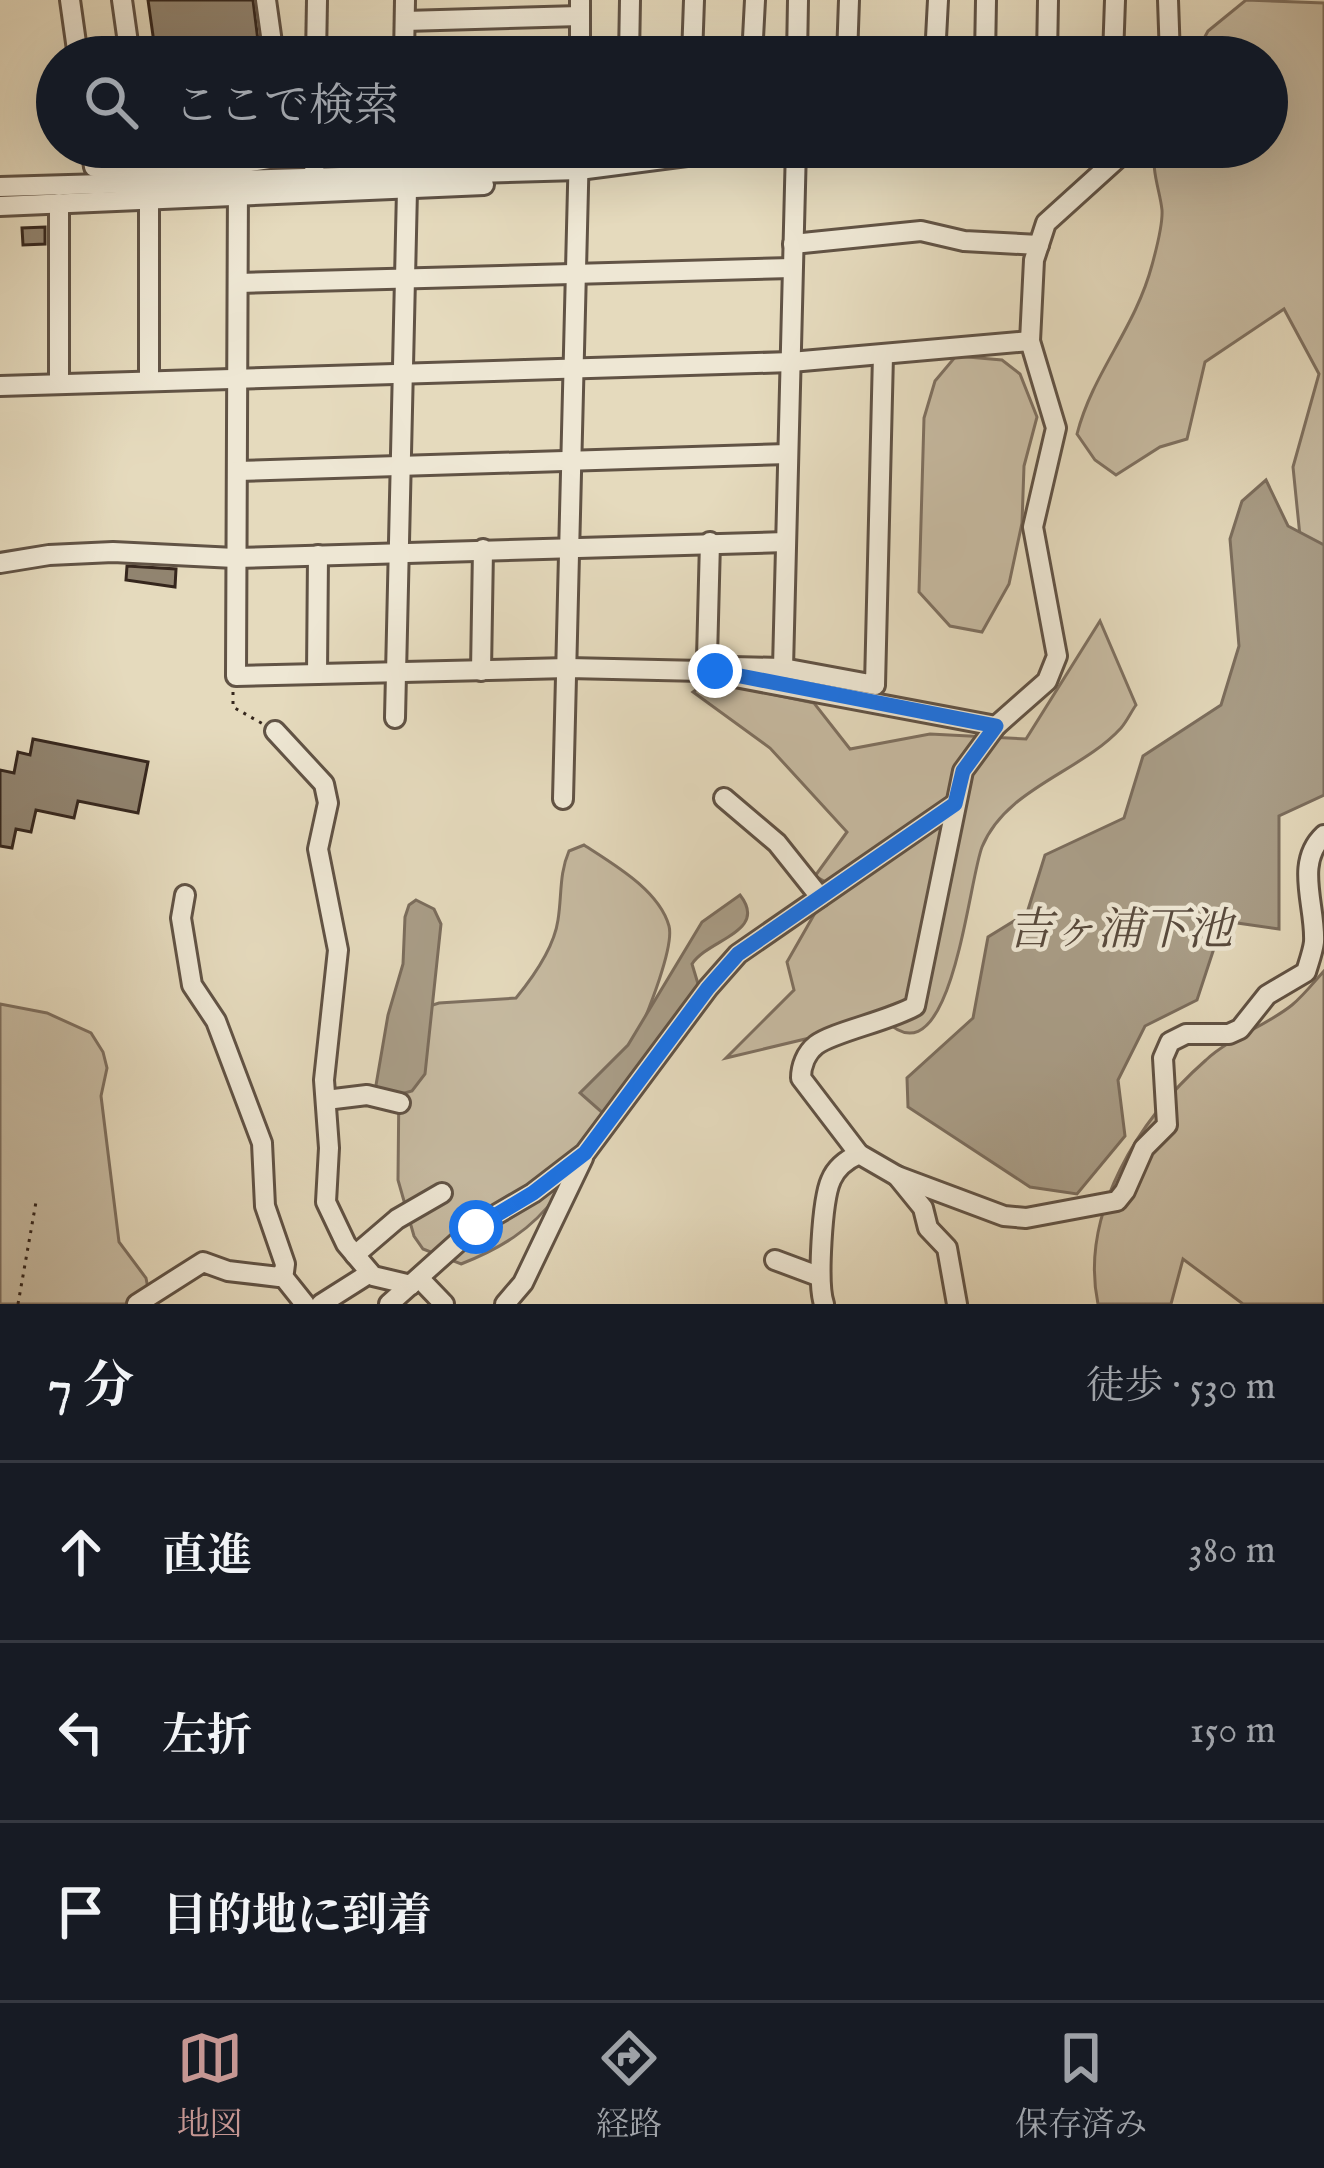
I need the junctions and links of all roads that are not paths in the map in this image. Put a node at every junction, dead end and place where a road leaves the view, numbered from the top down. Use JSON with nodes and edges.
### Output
{"nodes":[{"id":1,"x":70,"y":0,"type":"edge"},
{"id":2,"x":122,"y":0,"type":"edge"},
{"id":3,"x":266,"y":0,"type":"edge"},
{"id":4,"x":317,"y":0,"type":"edge"},
{"id":5,"x":405,"y":0,"type":"edge"},
{"id":6,"x":630,"y":0,"type":"edge"},
{"id":7,"x":694,"y":0,"type":"edge"},
{"id":8,"x":755,"y":0,"type":"edge"},
{"id":9,"x":798,"y":0,"type":"edge"},
{"id":10,"x":849,"y":0,"type":"edge"},
{"id":11,"x":938,"y":0,"type":"edge"},
{"id":12,"x":986,"y":0,"type":"edge"},
{"id":13,"x":1048,"y":0,"type":"edge"},
{"id":14,"x":1115,"y":0,"type":"edge"},
{"id":15,"x":1168,"y":0,"type":"edge"},
{"id":16,"x":580,"y":8,"type":"edge"},
{"id":17,"x":405,"y":21,"type":"junction"},
{"id":18,"x":76,"y":36,"type":"edge"},
{"id":19,"x":127,"y":36,"type":"edge"},
{"id":20,"x":271,"y":36,"type":"edge"},
{"id":21,"x":316,"y":36,"type":"edge"},
{"id":22,"x":405,"y":36,"type":"edge"},
{"id":23,"x":629,"y":36,"type":"edge"},
{"id":24,"x":693,"y":36,"type":"edge"},
{"id":25,"x":753,"y":36,"type":"edge"},
{"id":26,"x":797,"y":36,"type":"edge"},
{"id":27,"x":848,"y":36,"type":"edge"},
{"id":28,"x":936,"y":36,"type":"edge"},
{"id":29,"x":985,"y":36,"type":"edge"},
{"id":30,"x":1047,"y":36,"type":"edge"},
{"id":31,"x":1114,"y":36,"type":"edge"},
{"id":32,"x":1169,"y":36,"type":"edge"},
{"id":33,"x":103,"y":168,"type":"edge"},
{"id":34,"x":261,"y":168,"type":"edge"},
{"id":35,"x":314,"y":168,"type":"edge"},
{"id":36,"x":403,"y":168,"type":"edge"},
{"id":37,"x":532,"y":168,"type":"edge"},
{"id":38,"x":578,"y":168,"type":"edge"},
{"id":39,"x":795,"y":168,"type":"edge"},
{"id":40,"x":1107,"y":168,"type":"edge"},
{"id":41,"x":314,"y":178,"type":"junction"},
{"id":42,"x":229,"y":182,"type":"junction"},
{"id":43,"x":404,"y":183,"type":"junction"},
{"id":44,"x":0,"y":187,"type":"edge"},
{"id":45,"x":149,"y":199,"type":"junction"},
{"id":46,"x":59,"y":203,"type":"junction"},
{"id":47,"x":0,"y":206,"type":"edge"},
{"id":48,"x":793,"y":244,"type":"junction"},
{"id":49,"x":1039,"y":244,"type":"junction"},
{"id":50,"x":792,"y":268,"type":"junction"},
{"id":51,"x":574,"y":274,"type":"junction"},
{"id":52,"x":404,"y":277,"type":"junction"},
{"id":53,"x":238,"y":283,"type":"junction"},
{"id":54,"x":1030,"y":340,"type":"junction"},
{"id":55,"x":883,"y":355,"type":"junction"},
{"id":56,"x":790,"y":362,"type":"junction"},
{"id":57,"x":572,"y":368,"type":"junction"},
{"id":58,"x":400,"y":373,"type":"junction"},
{"id":59,"x":237,"y":378,"type":"junction"},
{"id":60,"x":149,"y":381,"type":"junction"},
{"id":61,"x":59,"y":384,"type":"junction"},
{"id":62,"x":0,"y":386,"type":"edge"},
{"id":63,"x":788,"y":454,"type":"junction"},
{"id":64,"x":570,"y":460,"type":"junction"},
{"id":65,"x":401,"y":467,"type":"junction"},
{"id":66,"x":237,"y":471,"type":"junction"},
{"id":67,"x":710,"y":542,"type":"junction"},
{"id":68,"x":786,"y":542,"type":"junction"},
{"id":69,"x":570,"y":547,"type":"junction"},
{"id":70,"x":483,"y":549,"type":"junction"},
{"id":71,"x":398,"y":552,"type":"junction"},
{"id":72,"x":318,"y":555,"type":"junction"},
{"id":73,"x":235,"y":557,"type":"junction"},
{"id":74,"x":0,"y":563,"type":"edge"},
{"id":75,"x":568,"y":668,"type":"junction"},
{"id":76,"x":783,"y":668,"type":"junction"},
{"id":77,"x":481,"y":670,"type":"junction"},
{"id":78,"x":709,"y":671,"type":"junction"},
{"id":79,"x":396,"y":672,"type":"junction"},
{"id":80,"x":317,"y":674,"type":"junction"},
{"id":81,"x":395,"y":718,"type":"dead end"},
{"id":82,"x":996,"y":726,"type":"junction"},
{"id":83,"x":274,"y":731,"type":"road end"},
{"id":84,"x":724,"y":798,"type":"dead end"},
{"id":85,"x":563,"y":799,"type":"dead end"},
{"id":86,"x":955,"y":804,"type":"junction"},
{"id":87,"x":1324,"y":835,"type":"edge"},
{"id":88,"x":184,"y":895,"type":"dead end"},
{"id":89,"x":820,"y":897,"type":"junction"},
{"id":90,"x":326,"y":1100,"type":"junction"},
{"id":91,"x":400,"y":1103,"type":"dead end"},
{"id":92,"x":585,"y":1153,"type":"junction"},
{"id":93,"x":859,"y":1154,"type":"junction"},
{"id":94,"x":897,"y":1176,"type":"junction"},
{"id":95,"x":442,"y":1192,"type":"dead end"},
{"id":96,"x":355,"y":1255,"type":"junction"},
{"id":97,"x":775,"y":1260,"type":"dead end"},
{"id":98,"x":370,"y":1273,"type":"junction"},
{"id":99,"x":281,"y":1274,"type":"junction"},
{"id":100,"x":818,"y":1276,"type":"junction"},
{"id":101,"x":415,"y":1281,"type":"junction"},
{"id":102,"x":137,"y":1304,"type":"edge"},
{"id":103,"x":305,"y":1304,"type":"edge"},
{"id":104,"x":321,"y":1304,"type":"edge"},
{"id":105,"x":389,"y":1304,"type":"edge"},
{"id":106,"x":444,"y":1304,"type":"edge"},
{"id":107,"x":505,"y":1304,"type":"edge"},
{"id":108,"x":824,"y":1304,"type":"edge"},
{"id":109,"x":958,"y":1304,"type":"edge"}],
"edges":[{"from":1,"to":18,"type":"street"},
{"from":2,"to":19,"type":"street"},
{"from":3,"to":20,"type":"street"},
{"from":4,"to":21,"type":"street"},
{"from":5,"to":17,"type":"street"},
{"from":6,"to":23,"type":"street"},
{"from":7,"to":24,"type":"street"},
{"from":8,"to":25,"type":"street"},
{"from":9,"to":26,"type":"street"},
{"from":10,"to":27,"type":"street"},
{"from":11,"to":28,"type":"street"},
{"from":12,"to":29,"type":"street"},
{"from":13,"to":30,"type":"street"},
{"from":14,"to":31,"type":"street"},
{"from":15,"to":32,"type":"street"},
{"from":16,"to":17,"type":"street"},
{"from":17,"to":22,"type":"street"},
{"from":33,"to":42,"type":"street"},
{"from":34,"to":42,"type":"street"},
{"from":35,"to":41,"type":"street"},
{"from":36,"to":43,"type":"street"},
{"from":37,"to":43,"type":"street"},
{"from":38,"to":51,"type":"street"},
{"from":39,"to":48,"type":"street"},
{"from":40,"to":49,"type":"street"},
{"from":41,"to":42,"type":"street"},
{"from":41,"to":43,"type":"street"},
{"from":42,"to":43,"type":"street"},
{"from":42,"to":44,"type":"street"},
{"from":42,"to":45,"type":"street"},
{"from":42,"to":53,"type":"street"},
{"from":43,"to":52,"type":"street"},
{"from":45,"to":46,"type":"street"},
{"from":45,"to":60,"type":"street"},
{"from":46,"to":47,"type":"street"},
{"from":46,"to":61,"type":"street"},
{"from":48,"to":49,"type":"street"},
{"from":48,"to":50,"type":"street"},
{"from":49,"to":54,"type":"street"},
{"from":50,"to":51,"type":"street"},
{"from":50,"to":56,"type":"street"},
{"from":51,"to":52,"type":"street"},
{"from":51,"to":57,"type":"street"},
{"from":52,"to":53,"type":"street"},
{"from":52,"to":58,"type":"street"},
{"from":53,"to":59,"type":"street"},
{"from":54,"to":55,"type":"street"},
{"from":54,"to":82,"type":"street"},
{"from":55,"to":56,"type":"street"},
{"from":55,"to":76,"type":"street"},
{"from":56,"to":57,"type":"street"},
{"from":56,"to":63,"type":"street"},
{"from":57,"to":58,"type":"street"},
{"from":57,"to":64,"type":"street"},
{"from":58,"to":59,"type":"street"},
{"from":58,"to":65,"type":"street"},
{"from":59,"to":60,"type":"street"},
{"from":59,"to":66,"type":"street"},
{"from":60,"to":61,"type":"street"},
{"from":61,"to":62,"type":"street"},
{"from":63,"to":64,"type":"street"},
{"from":63,"to":68,"type":"street"},
{"from":64,"to":65,"type":"street"},
{"from":64,"to":69,"type":"street"},
{"from":65,"to":66,"type":"street"},
{"from":65,"to":71,"type":"street"},
{"from":66,"to":73,"type":"street"},
{"from":67,"to":68,"type":"street"},
{"from":67,"to":69,"type":"street"},
{"from":67,"to":78,"type":"street"},
{"from":68,"to":76,"type":"street"},
{"from":69,"to":70,"type":"street"},
{"from":69,"to":75,"type":"street"},
{"from":70,"to":71,"type":"street"},
{"from":70,"to":77,"type":"street"},
{"from":71,"to":72,"type":"street"},
{"from":71,"to":79,"type":"street"},
{"from":72,"to":73,"type":"street"},
{"from":72,"to":80,"type":"street"},
{"from":73,"to":74,"type":"street"},
{"from":73,"to":80,"type":"street"},
{"from":75,"to":77,"type":"street"},
{"from":75,"to":78,"type":"street"},
{"from":75,"to":85,"type":"street"},
{"from":76,"to":78,"type":"street"},
{"from":77,"to":79,"type":"street"},
{"from":78,"to":82,"type":"street"},
{"from":79,"to":80,"type":"street"},
{"from":79,"to":81,"type":"street"},
{"from":82,"to":86,"type":"street"},
{"from":83,"to":90,"type":"street"},
{"from":84,"to":89,"type":"street"},
{"from":86,"to":89,"type":"street"},
{"from":86,"to":93,"type":"street"},
{"from":87,"to":94,"type":"street"},
{"from":88,"to":99,"type":"street"},
{"from":89,"to":92,"type":"street"},
{"from":90,"to":91,"type":"street"},
{"from":90,"to":96,"type":"street"},
{"from":92,"to":101,"type":"street"},
{"from":92,"to":107,"type":"street"},
{"from":93,"to":94,"type":"street"},
{"from":93,"to":100,"type":"street"},
{"from":94,"to":109,"type":"street"},
{"from":95,"to":96,"type":"street"},
{"from":96,"to":98,"type":"street"},
{"from":97,"to":100,"type":"street"},
{"from":98,"to":101,"type":"street"},
{"from":98,"to":104,"type":"street"},
{"from":99,"to":102,"type":"street"},
{"from":99,"to":103,"type":"street"},
{"from":100,"to":108,"type":"street"},
{"from":101,"to":105,"type":"street"},
{"from":101,"to":106,"type":"street"}]}
